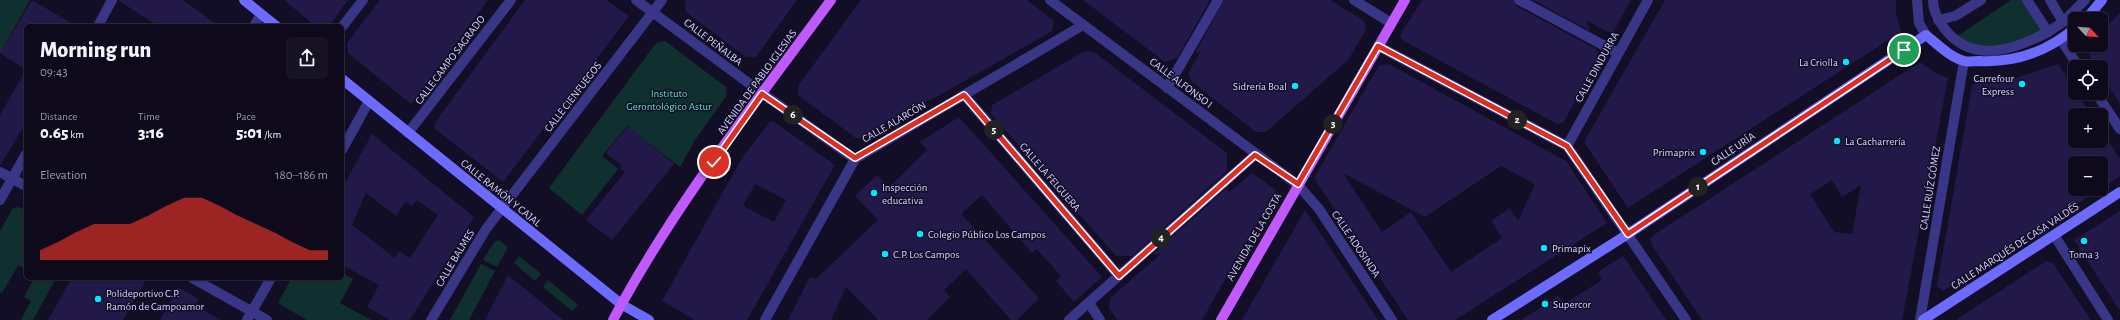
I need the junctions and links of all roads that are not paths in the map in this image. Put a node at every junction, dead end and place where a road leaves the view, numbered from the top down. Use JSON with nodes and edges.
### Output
{"nodes":[{"id":1,"x":112,"y":0,"type":"edge"},
{"id":2,"x":244,"y":0,"type":"edge"},
{"id":3,"x":362,"y":0,"type":"edge"},
{"id":4,"x":511,"y":0,"type":"edge"},
{"id":5,"x":636,"y":0,"type":"edge"},
{"id":6,"x":662,"y":0,"type":"edge"},
{"id":7,"x":831,"y":0,"type":"edge"},
{"id":8,"x":1050,"y":0,"type":"edge"},
{"id":9,"x":1218,"y":0,"type":"edge"},
{"id":10,"x":1354,"y":0,"type":"edge"},
{"id":11,"x":1405,"y":0,"type":"edge"},
{"id":12,"x":1519,"y":0,"type":"edge"},
{"id":13,"x":1648,"y":0,"type":"edge"},
{"id":14,"x":1917,"y":0,"type":"edge"},
{"id":15,"x":1933,"y":0,"type":"edge"},
{"id":16,"x":1981,"y":0,"type":"edge"},
{"id":17,"x":2027,"y":0,"type":"edge"},
{"id":18,"x":2050,"y":0,"type":"edge"},
{"id":19,"x":2085,"y":0,"type":"edge"},
{"id":20,"x":2102,"y":0,"type":"edge"},
{"id":21,"x":2092,"y":12,"type":"edge"},
{"id":22,"x":653,"y":13,"type":"junction"},
{"id":23,"x":261,"y":14,"type":"junction"},
{"id":24,"x":1938,"y":20,"type":"junction"},
{"id":25,"x":2063,"y":22,"type":"junction"},
{"id":26,"x":1391,"y":23,"type":"junction"},
{"id":27,"x":99,"y":24,"type":"edge"},
{"id":28,"x":255,"y":24,"type":"edge"},
{"id":29,"x":274,"y":24,"type":"edge"},
{"id":30,"x":344,"y":24,"type":"edge"},
{"id":31,"x":1083,"y":25,"type":"junction"},
{"id":32,"x":2048,"y":32,"type":"junction"},
{"id":33,"x":2068,"y":34,"type":"edge"},
{"id":34,"x":1926,"y":35,"type":"junction"},
{"id":35,"x":2061,"y":40,"type":"junction"},
{"id":36,"x":1378,"y":46,"type":"junction"},
{"id":37,"x":1618,"y":53,"type":"junction"},
{"id":38,"x":2074,"y":60,"type":"edge"},
{"id":39,"x":1964,"y":61,"type":"junction"},
{"id":40,"x":344,"y":82,"type":"edge"},
{"id":41,"x":1167,"y":88,"type":"junction"},
{"id":42,"x":762,"y":94,"type":"junction"},
{"id":43,"x":964,"y":95,"type":"junction"},
{"id":44,"x":2101,"y":100,"type":"edge"},
{"id":45,"x":369,"y":101,"type":"junction"},
{"id":46,"x":2120,"y":129,"type":"edge"},
{"id":47,"x":408,"y":133,"type":"junction"},
{"id":48,"x":344,"y":146,"type":"edge"},
{"id":49,"x":1567,"y":146,"type":"junction"},
{"id":50,"x":1255,"y":155,"type":"junction"},
{"id":51,"x":24,"y":157,"type":"edge"},
{"id":52,"x":855,"y":158,"type":"junction"},
{"id":53,"x":0,"y":172,"type":"edge"},
{"id":54,"x":12,"y":178,"type":"junction"},
{"id":55,"x":1298,"y":184,"type":"junction"},
{"id":56,"x":24,"y":185,"type":"edge"},
{"id":57,"x":2120,"y":192,"type":"edge"},
{"id":58,"x":0,"y":200,"type":"edge"},
{"id":59,"x":501,"y":209,"type":"junction"},
{"id":60,"x":1628,"y":234,"type":"junction"},
{"id":61,"x":2054,"y":235,"type":"junction"},
{"id":62,"x":1119,"y":276,"type":"junction"},
{"id":63,"x":195,"y":280,"type":"edge"},
{"id":64,"x":270,"y":280,"type":"edge"},
{"id":65,"x":1088,"y":302,"type":"junction"},
{"id":66,"x":621,"y":304,"type":"junction"},
{"id":67,"x":250,"y":316,"type":"edge"},
{"id":68,"x":267,"y":320,"type":"edge"},
{"id":69,"x":431,"y":320,"type":"edge"},
{"id":70,"x":613,"y":320,"type":"edge"},
{"id":71,"x":648,"y":320,"type":"edge"},
{"id":72,"x":765,"y":320,"type":"edge"},
{"id":73,"x":1069,"y":320,"type":"edge"},
{"id":74,"x":1100,"y":320,"type":"edge"},
{"id":75,"x":1221,"y":320,"type":"edge"},
{"id":76,"x":1392,"y":320,"type":"edge"},
{"id":77,"x":1492,"y":320,"type":"edge"},
{"id":78,"x":1686,"y":320,"type":"edge"},
{"id":79,"x":1920,"y":320,"type":"edge"},
{"id":80,"x":1923,"y":320,"type":"edge"},
{"id":81,"x":2108,"y":320,"type":"edge"}],
"edges":[{"from":1,"to":27,"type":"street"},
{"from":2,"to":23,"type":"street"},
{"from":3,"to":30,"type":"street"},
{"from":4,"to":47,"type":"street","name":"CALLE CAMPO SAGRADO"},
{"from":5,"to":22,"type":"street","name":"CALLE PEÑALBA"},
{"from":6,"to":22,"type":"street","name":"CALLE CIENFUEGOS"},
{"from":7,"to":42,"type":"main road","name":"AVENIDA DE PABLO IGLESIAS"},
{"from":8,"to":31,"type":"street","name":"CALLE ALFONSO I"},
{"from":9,"to":41,"type":"street"},
{"from":10,"to":26,"type":"street"},
{"from":11,"to":26,"type":"main road","name":"AVENIDA DE LA COSTA"},
{"from":12,"to":37,"type":"street"},
{"from":13,"to":37,"type":"street","name":"CALLE DINDURRA"},
{"from":14,"to":34,"type":"street"},
{"from":15,"to":24,"type":"street"},
{"from":16,"to":24,"type":"street"},
{"from":17,"to":32,"type":"street"},
{"from":18,"to":25,"type":"street"},
{"from":19,"to":25,"type":"street"},
{"from":20,"to":21,"type":"street"},
{"from":22,"to":42,"type":"street","name":"CALLE PEÑALBA"},
{"from":22,"to":59,"type":"street","name":"CALLE CIENFUEGOS"},
{"from":23,"to":28,"type":"street"},
{"from":23,"to":29,"type":"street"},
{"from":24,"to":32,"type":"street"},
{"from":25,"to":32,"type":"street"},
{"from":26,"to":36,"type":"main road","name":"AVENIDA DE LA COSTA"},
{"from":31,"to":41,"type":"street","name":"CALLE ALFONSO I"},
{"from":31,"to":43,"type":"street","name":"CALLE ALARCÓN"},
{"from":33,"to":35,"type":"street"},
{"from":34,"to":39,"type":"street"},
{"from":34,"to":60,"type":"street","name":"CALLE URÍA"},
{"from":35,"to":38,"type":"street"},
{"from":35,"to":39,"type":"street"},
{"from":36,"to":49,"type":"street"},
{"from":36,"to":55,"type":"main road","name":"AVENIDA DE LA COSTA"},
{"from":37,"to":49,"type":"street","name":"CALLE DINDURRA"},
{"from":39,"to":79,"type":"street","name":"CALLE RUÍZ GÓMEZ"},
{"from":40,"to":45,"type":"street","name":"CALLE RAMÓN Y CAJAL"},
{"from":41,"to":50,"type":"street","name":"CALLE ALFONSO I"},
{"from":42,"to":52,"type":"street","name":"CALLE PEÑALBA"},
{"from":42,"to":66,"type":"main road","name":"AVENIDA DE PABLO IGLESIAS"},
{"from":43,"to":52,"type":"street","name":"CALLE ALARCÓN"},
{"from":43,"to":62,"type":"street","name":"CALLE LA FELGUERA"},
{"from":44,"to":46,"type":"street"},
{"from":45,"to":47,"type":"street","name":"CALLE RAMÓN Y CAJAL"},
{"from":45,"to":48,"type":"street"},
{"from":47,"to":59,"type":"street","name":"CALLE RAMÓN Y CAJAL"},
{"from":49,"to":60,"type":"street"},
{"from":50,"to":55,"type":"street","name":"CALLE ALFONSO I"},
{"from":50,"to":62,"type":"street"},
{"from":51,"to":54,"type":"street"},
{"from":52,"to":72,"type":"street"},
{"from":53,"to":54,"type":"street"},
{"from":54,"to":56,"type":"street"},
{"from":54,"to":58,"type":"street"},
{"from":55,"to":75,"type":"main road","name":"AVENIDA DE LA COSTA"},
{"from":55,"to":76,"type":"street","name":"CALLE ADOSINDA"},
{"from":57,"to":61,"type":"street","name":"CALLE MARQUÉS DE CASA VALDÉS"},
{"from":59,"to":66,"type":"street","name":"CALLE RAMÓN Y CAJAL"},
{"from":59,"to":69,"type":"street","name":"CALLE BALMES"},
{"from":60,"to":77,"type":"street","name":"CALLE URÍA"},
{"from":60,"to":78,"type":"street"},
{"from":61,"to":80,"type":"street","name":"CALLE MARQUÉS DE CASA VALDÉS"},
{"from":61,"to":81,"type":"street"},
{"from":62,"to":65,"type":"street"},
{"from":63,"to":67,"type":"street"},
{"from":64,"to":67,"type":"street"},
{"from":65,"to":73,"type":"street"},
{"from":65,"to":74,"type":"street"},
{"from":66,"to":70,"type":"main road","name":"AVENIDA DE PABLO IGLESIAS"},
{"from":66,"to":71,"type":"street","name":"CALLE RAMÓN Y CAJAL"},
{"from":67,"to":68,"type":"street"}]}
